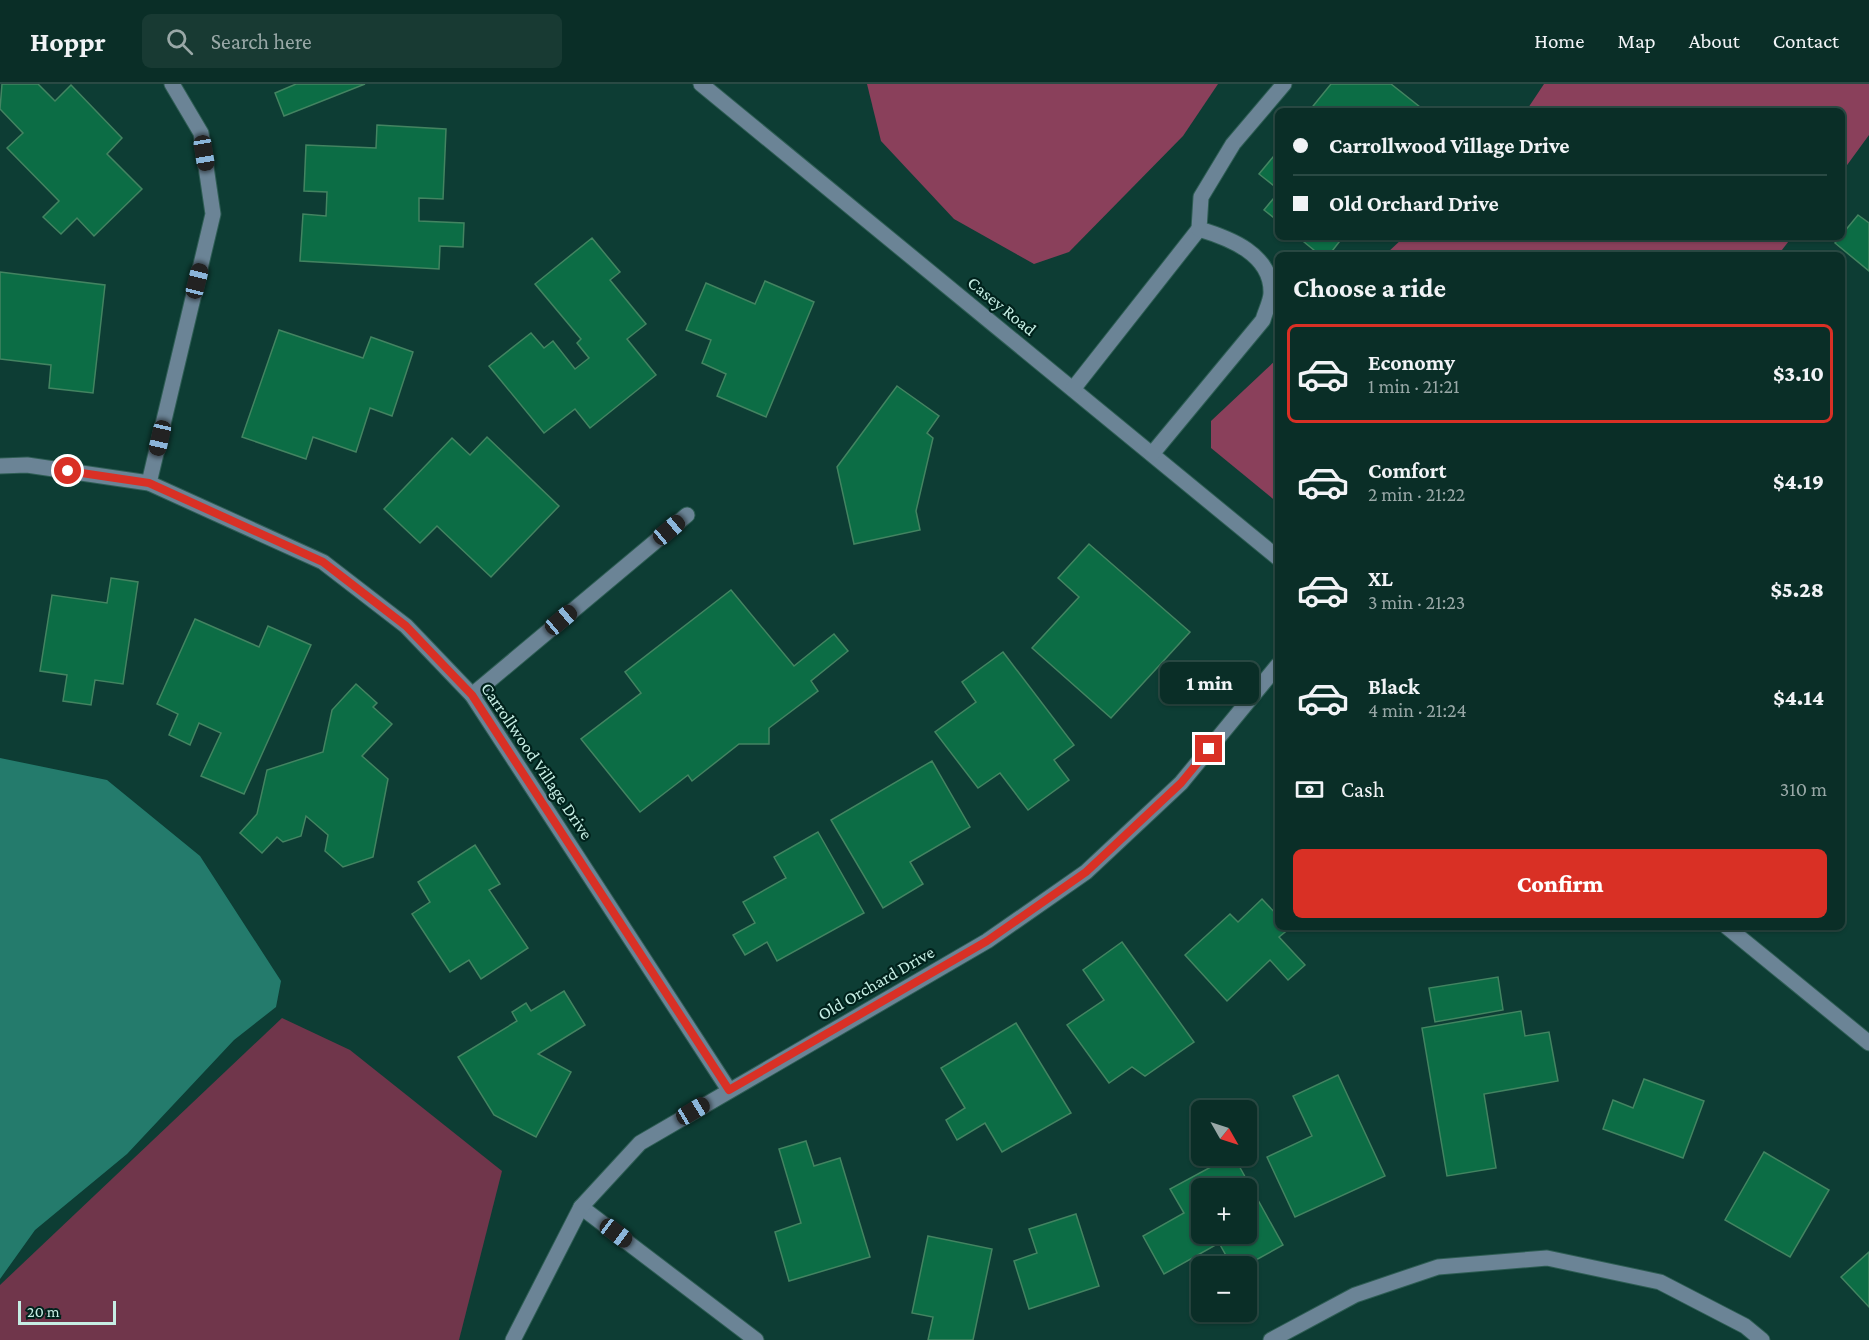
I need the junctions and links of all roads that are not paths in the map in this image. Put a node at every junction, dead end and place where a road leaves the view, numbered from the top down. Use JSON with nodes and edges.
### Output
{"nodes":[{"id":1,"x":172,"y":84,"type":"edge"},
{"id":2,"x":701,"y":84,"type":"edge"},
{"id":3,"x":1284,"y":84,"type":"edge"},
{"id":4,"x":1199,"y":229,"type":"junction"},
{"id":5,"x":1072,"y":389,"type":"junction"},
{"id":6,"x":1152,"y":454,"type":"junction"},
{"id":7,"x":0,"y":466,"type":"edge"},
{"id":8,"x":149,"y":483,"type":"junction"},
{"id":9,"x":687,"y":515,"type":"dead end"},
{"id":10,"x":1275,"y":556,"type":"edge"},
{"id":11,"x":1275,"y":669,"type":"edge"},
{"id":12,"x":472,"y":695,"type":"junction"},
{"id":13,"x":1731,"y":930,"type":"edge"},
{"id":14,"x":1869,"y":1044,"type":"edge"},
{"id":15,"x":729,"y":1090,"type":"junction"},
{"id":16,"x":581,"y":1207,"type":"junction"},
{"id":17,"x":513,"y":1340,"type":"edge"},
{"id":18,"x":756,"y":1340,"type":"edge"},
{"id":19,"x":1271,"y":1340,"type":"edge"},
{"id":20,"x":1762,"y":1340,"type":"edge"}],
"edges":[{"from":1,"to":8,"type":"street"},
{"from":2,"to":5,"type":"street","name":"Casey Road"},
{"from":3,"to":4,"type":"street"},
{"from":4,"to":5,"type":"street"},
{"from":4,"to":6,"type":"street"},
{"from":5,"to":6,"type":"street","name":"Casey Road"},
{"from":6,"to":10,"type":"street","name":"Casey Road"},
{"from":7,"to":8,"type":"street","name":"Carrollwood Village Drive"},
{"from":8,"to":12,"type":"street","name":"Carrollwood Village Drive"},
{"from":9,"to":12,"type":"street"},
{"from":11,"to":15,"type":"street","name":"Old Orchard Drive"},
{"from":12,"to":15,"type":"street","name":"Carrollwood Village Drive"},
{"from":13,"to":14,"type":"street"},
{"from":15,"to":16,"type":"street","name":"Old Orchard Drive"},
{"from":16,"to":17,"type":"street","name":"Old Orchard Drive"},
{"from":16,"to":18,"type":"street"},
{"from":19,"to":20,"type":"street"}]}
